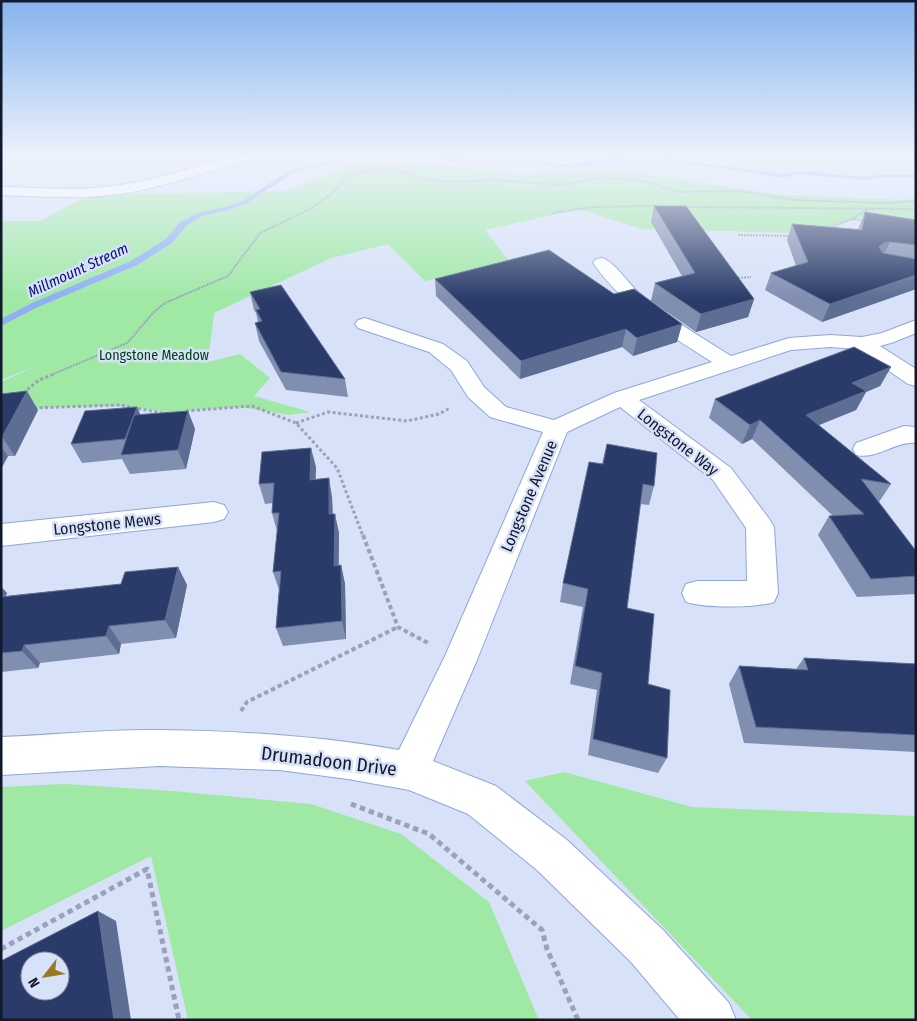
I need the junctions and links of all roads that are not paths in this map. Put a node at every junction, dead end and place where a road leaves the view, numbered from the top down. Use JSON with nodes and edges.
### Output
{"nodes":[{"id":1,"x":602,"y":263,"type":"dead end"},
{"id":2,"x":365,"y":324,"type":"dead end"},
{"id":3,"x":916,"y":326,"type":"edge"},
{"id":4,"x":862,"y":342,"type":"junction"},
{"id":5,"x":730,"y":364,"type":"junction"},
{"id":6,"x":916,"y":379,"type":"edge"},
{"id":7,"x":622,"y":398,"type":"junction"},
{"id":8,"x":558,"y":428,"type":"junction"},
{"id":9,"x":916,"y":435,"type":"edge"},
{"id":10,"x":865,"y":449,"type":"dead end"},
{"id":11,"x":214,"y":512,"type":"dead end"},
{"id":12,"x":1,"y":535,"type":"edge"},
{"id":13,"x":697,"y":593,"type":"dead end"},
{"id":14,"x":1,"y":756,"type":"edge"},
{"id":15,"x":408,"y":771,"type":"junction"},
{"id":16,"x":712,"y":1020,"type":"edge"}],
"edges":[{"from":1,"to":5,"type":"street"},
{"from":2,"to":8,"type":"street"},
{"from":3,"to":4,"type":"street","name":"Longstone Avenue"},
{"from":4,"to":5,"type":"street","name":"Longstone Avenue"},
{"from":4,"to":6,"type":"street"},
{"from":5,"to":7,"type":"street","name":"Longstone Avenue"},
{"from":7,"to":8,"type":"street","name":"Longstone Avenue"},
{"from":7,"to":13,"type":"street","name":"Longstone Way"},
{"from":8,"to":15,"type":"street","name":"Longstone Avenue"},
{"from":9,"to":10,"type":"street"},
{"from":11,"to":12,"type":"street","name":"Longstone Mews"},
{"from":14,"to":15,"type":"street","name":"Drumadoon Drive"},
{"from":15,"to":16,"type":"street","name":"Drumadoon Drive"}]}
